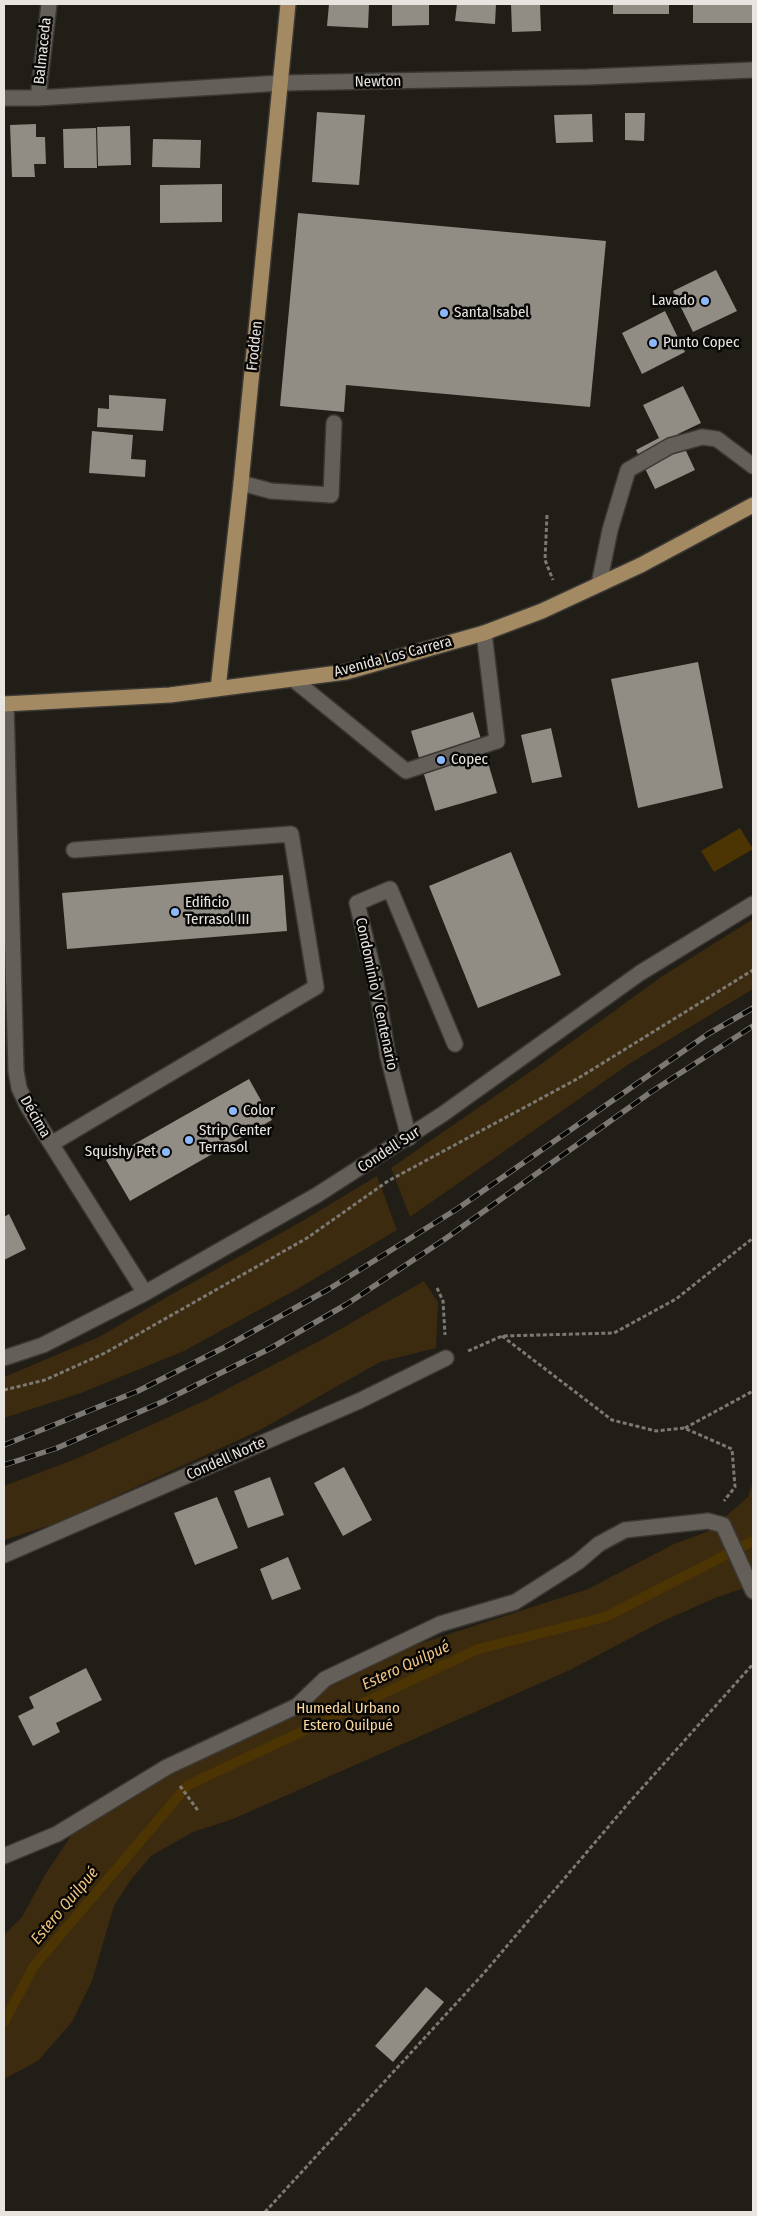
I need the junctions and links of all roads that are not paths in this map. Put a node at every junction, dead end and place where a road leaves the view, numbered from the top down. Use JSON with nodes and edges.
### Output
{"nodes":[{"id":1,"x":48,"y":4,"type":"edge"},
{"id":2,"x":288,"y":4,"type":"edge"},
{"id":3,"x":753,"y":70,"type":"edge"},
{"id":4,"x":280,"y":83,"type":"junction"},
{"id":5,"x":4,"y":98,"type":"edge"},
{"id":6,"x":38,"y":98,"type":"junction"},
{"id":7,"x":334,"y":423,"type":"dead end"},
{"id":8,"x":753,"y":466,"type":"edge"},
{"id":9,"x":241,"y":483,"type":"junction"},
{"id":10,"x":753,"y":505,"type":"edge"},
{"id":11,"x":599,"y":584,"type":"junction"},
{"id":12,"x":484,"y":633,"type":"junction"},
{"id":13,"x":294,"y":680,"type":"junction"},
{"id":14,"x":218,"y":689,"type":"junction"},
{"id":15,"x":5,"y":704,"type":"edge"},
{"id":16,"x":74,"y":850,"type":"dead end"},
{"id":17,"x":753,"y":904,"type":"edge"},
{"id":18,"x":456,"y":1044,"type":"dead end"},
{"id":19,"x":409,"y":1138,"type":"junction"},
{"id":20,"x":51,"y":1144,"type":"junction"},
{"id":21,"x":144,"y":1293,"type":"junction"},
{"id":22,"x":4,"y":1358,"type":"edge"},
{"id":23,"x":446,"y":1358,"type":"road end"},
{"id":24,"x":4,"y":1555,"type":"edge"},
{"id":25,"x":750,"y":1585,"type":"edge"},
{"id":26,"x":4,"y":1856,"type":"edge"}],
"edges":[{"from":1,"to":6,"type":"street","name":"Balmaceda"},
{"from":2,"to":4,"type":"main road","name":"Frodden"},
{"from":3,"to":4,"type":"street","name":"Newton"},
{"from":4,"to":6,"type":"street","name":"Newton"},
{"from":4,"to":9,"type":"main road","name":"Frodden"},
{"from":5,"to":6,"type":"street","name":"Newton"},
{"from":7,"to":9,"type":"street"},
{"from":8,"to":11,"type":"street"},
{"from":9,"to":14,"type":"main road","name":"Frodden"},
{"from":10,"to":11,"type":"main road","name":"Avenida Los Carrera"},
{"from":11,"to":12,"type":"main road","name":"Avenida Los Carrera"},
{"from":12,"to":13,"type":"main road","name":"Avenida Los Carrera"},
{"from":12,"to":13,"type":"street"},
{"from":13,"to":14,"type":"main road","name":"Avenida Los Carrera"},
{"from":14,"to":15,"type":"main road","name":"Avenida Los Carrera"},
{"from":15,"to":20,"type":"street","name":"Décima"},
{"from":16,"to":20,"type":"street"},
{"from":17,"to":19,"type":"street","name":"Condell Sur"},
{"from":18,"to":19,"type":"street","name":"Condominio V Centenario"},
{"from":19,"to":21,"type":"street","name":"Condell Sur"},
{"from":20,"to":21,"type":"street","name":"Décima"},
{"from":21,"to":22,"type":"street","name":"Condell Sur"},
{"from":23,"to":24,"type":"street","name":"Condell Norte"},
{"from":25,"to":26,"type":"street"}]}
